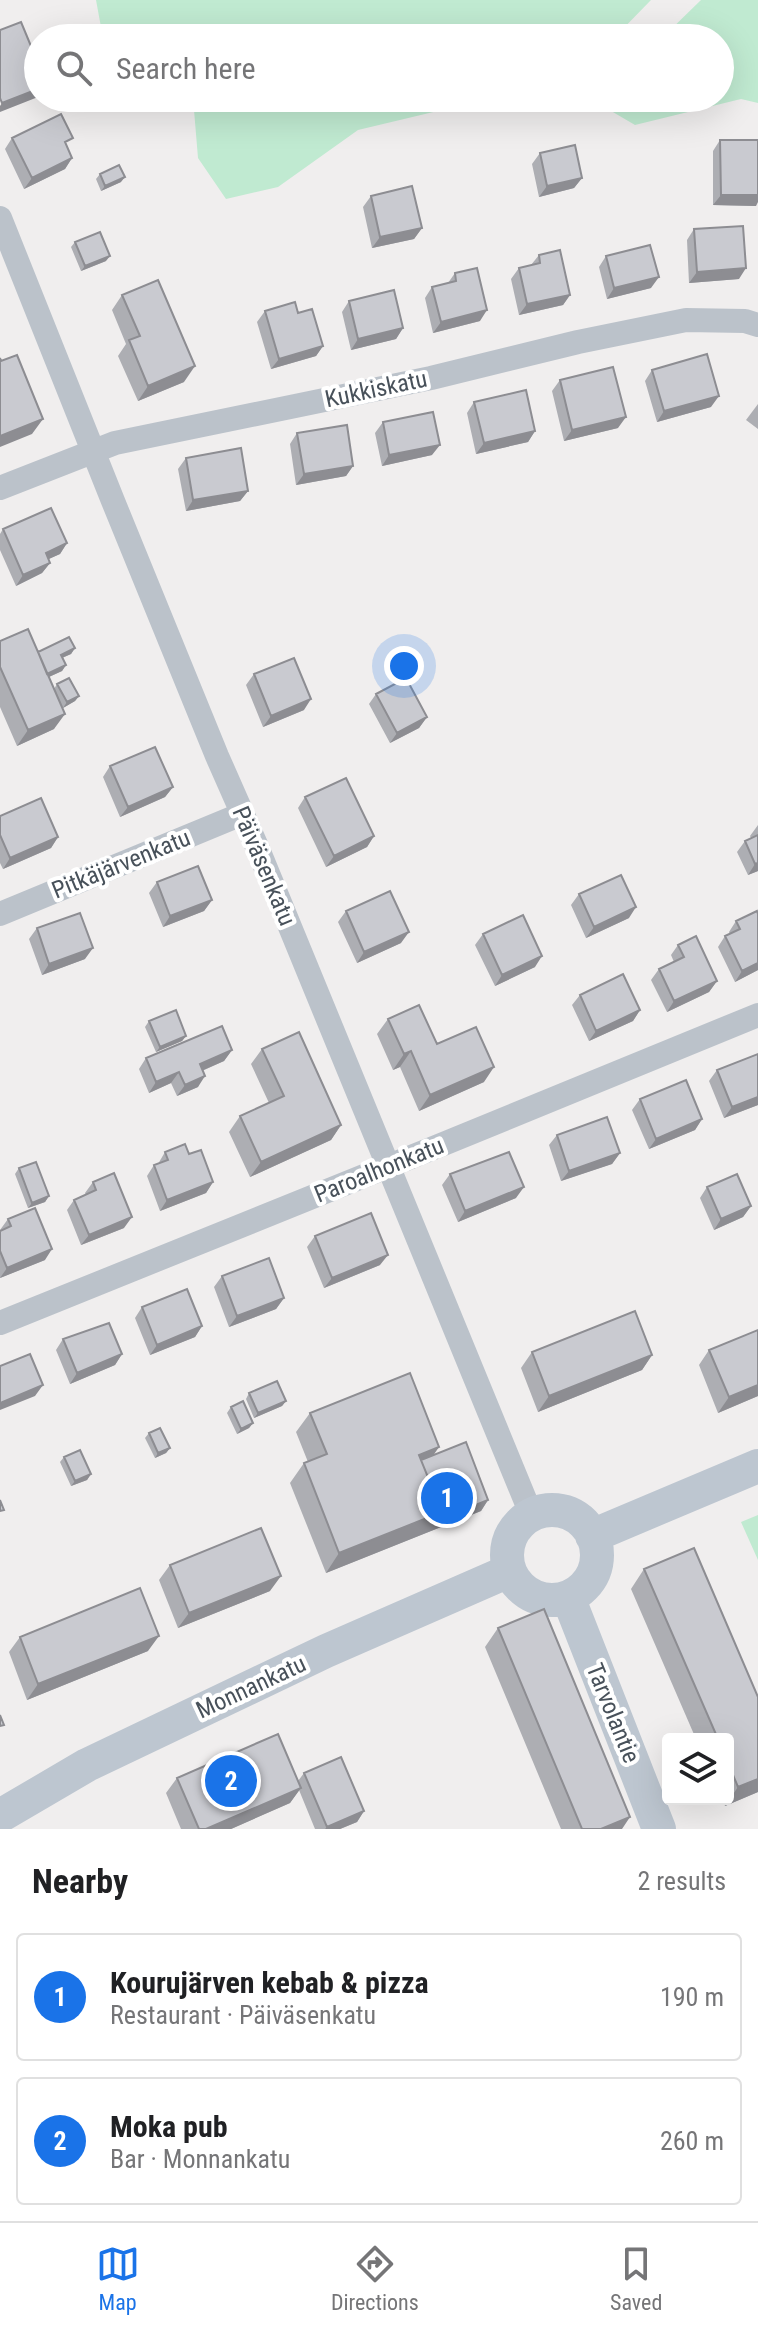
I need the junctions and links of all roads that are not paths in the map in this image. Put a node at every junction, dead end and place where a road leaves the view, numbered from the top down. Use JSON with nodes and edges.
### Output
{"nodes":[{"id":1,"x":0,"y":218,"type":"edge"},
{"id":2,"x":758,"y":325,"type":"edge"},
{"id":3,"x":93,"y":451,"type":"junction"},
{"id":4,"x":0,"y":488,"type":"edge"},
{"id":5,"x":242,"y":814,"type":"junction"},
{"id":6,"x":0,"y":914,"type":"edge"},
{"id":7,"x":758,"y":1015,"type":"edge"},
{"id":8,"x":389,"y":1168,"type":"junction"},
{"id":9,"x":0,"y":1323,"type":"edge"},
{"id":10,"x":758,"y":1466,"type":"edge"},
{"id":11,"x":531,"y":1514,"type":"junction"},
{"id":12,"x":592,"y":1536,"type":"junction"},
{"id":13,"x":509,"y":1571,"type":"junction"},
{"id":14,"x":568,"y":1597,"type":"junction"},
{"id":15,"x":0,"y":1816,"type":"edge"},
{"id":16,"x":659,"y":1829,"type":"edge"}],
"edges":[{"from":1,"to":3,"type":"street","name":"Päiväsenkatu"},
{"from":2,"to":3,"type":"street","name":"Kukkiskatu"},
{"from":3,"to":4,"type":"street","name":"Kukkiskatu"},
{"from":3,"to":5,"type":"street","name":"Päiväsenkatu"},
{"from":5,"to":6,"type":"street","name":"Pitkäjärvenkatu"},
{"from":5,"to":8,"type":"street","name":"Päiväsenkatu"},
{"from":7,"to":8,"type":"street","name":"Paroalhonkatu"},
{"from":8,"to":9,"type":"street","name":"Paroalhonkatu"},
{"from":8,"to":11,"type":"street","name":"Päiväsenkatu"},
{"from":10,"to":12,"type":"main road"},
{"from":11,"to":12,"type":"main road"},
{"from":11,"to":13,"type":"main road"},
{"from":12,"to":14,"type":"main road"},
{"from":13,"to":14,"type":"main road"},
{"from":13,"to":15,"type":"main road","name":"Monnankatu"},
{"from":14,"to":16,"type":"main road","name":"Tarvolantie"}]}
